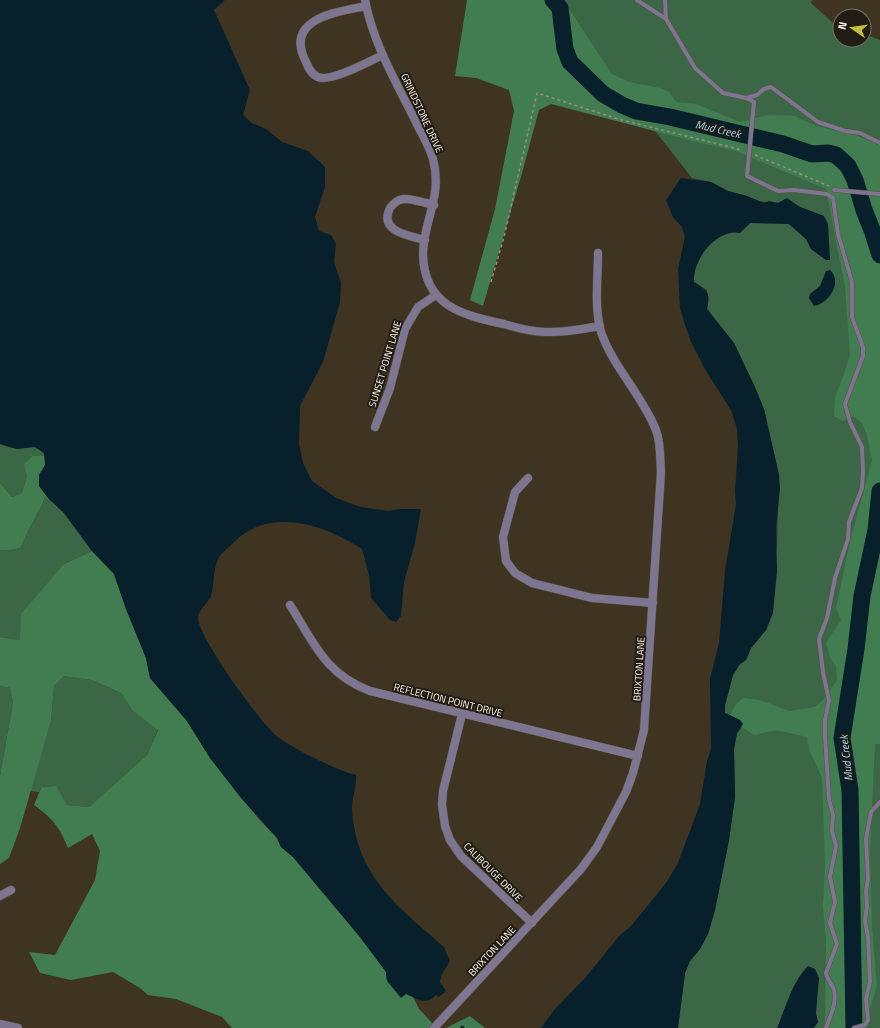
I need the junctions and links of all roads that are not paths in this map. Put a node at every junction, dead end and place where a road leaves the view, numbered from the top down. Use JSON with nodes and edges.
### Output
{"nodes":[{"id":1,"x":637,"y":0,"type":"edge"},
{"id":2,"x":665,"y":2,"type":"edge"},
{"id":3,"x":366,"y":3,"type":"edge"},
{"id":4,"x":656,"y":12,"type":"junction"},
{"id":5,"x":666,"y":19,"type":"junction"},
{"id":6,"x":383,"y":55,"type":"junction"},
{"id":7,"x":757,"y":95,"type":"junction"},
{"id":8,"x":746,"y":98,"type":"junction"},
{"id":9,"x":754,"y":102,"type":"junction"},
{"id":10,"x":880,"y":143,"type":"edge"},
{"id":11,"x":834,"y":190,"type":"road end"},
{"id":12,"x":880,"y":194,"type":"edge"},
{"id":13,"x":434,"y":205,"type":"junction"},
{"id":14,"x":425,"y":240,"type":"junction"},
{"id":15,"x":598,"y":253,"type":"dead end"},
{"id":16,"x":436,"y":295,"type":"junction"},
{"id":17,"x":600,"y":326,"type":"junction"},
{"id":18,"x":375,"y":427,"type":"dead end"},
{"id":19,"x":528,"y":478,"type":"dead end"},
{"id":20,"x":653,"y":604,"type":"junction"},
{"id":21,"x":290,"y":605,"type":"dead end"},
{"id":22,"x":462,"y":714,"type":"junction"},
{"id":23,"x":638,"y":756,"type":"junction"},
{"id":24,"x":880,"y":802,"type":"edge"},
{"id":25,"x":11,"y":890,"type":"dead end"},
{"id":26,"x":0,"y":896,"type":"edge"},
{"id":27,"x":532,"y":923,"type":"junction"},
{"id":28,"x":0,"y":1024,"type":"edge"},
{"id":29,"x":18,"y":1028,"type":"edge"},
{"id":30,"x":434,"y":1028,"type":"edge"},
{"id":31,"x":826,"y":1028,"type":"edge"},
{"id":32,"x":854,"y":1028,"type":"edge"}],
"edges":[{"from":1,"to":4,"type":"lane"},
{"from":2,"to":4,"type":"lane"},
{"from":2,"to":5,"type":"lane"},
{"from":3,"to":6,"type":"street","name":"GRINDSTONE DRIVE"},
{"from":3,"to":6,"type":"street","name":"GRINDSTONE DRIVE"},
{"from":4,"to":5,"type":"lane"},
{"from":5,"to":8,"type":"lane"},
{"from":6,"to":13,"type":"street","name":"GRINDSTONE DRIVE"},
{"from":7,"to":8,"type":"lane"},
{"from":7,"to":9,"type":"lane"},
{"from":7,"to":10,"type":"lane"},
{"from":8,"to":9,"type":"lane"},
{"from":9,"to":31,"type":"lane"},
{"from":11,"to":12,"type":"lane"},
{"from":13,"to":14,"type":"street","name":"GRINDSTONE DRIVE"},
{"from":13,"to":14,"type":"street"},
{"from":14,"to":16,"type":"street","name":"GRINDSTONE DRIVE"},
{"from":15,"to":17,"type":"street","name":"BRIXTON LANE"},
{"from":16,"to":17,"type":"street"},
{"from":16,"to":18,"type":"street","name":"SUNSET POINT LANE"},
{"from":17,"to":20,"type":"street","name":"BRIXTON LANE"},
{"from":19,"to":20,"type":"street"},
{"from":20,"to":23,"type":"street","name":"BRIXTON LANE"},
{"from":21,"to":22,"type":"street","name":"REFLECTION POINT DRIVE"},
{"from":22,"to":23,"type":"street","name":"REFLECTION POINT DRIVE"},
{"from":22,"to":27,"type":"street","name":"CALIBOUGE DRIVE"},
{"from":23,"to":27,"type":"street","name":"BRIXTON LANE"},
{"from":24,"to":32,"type":"lane"},
{"from":25,"to":26,"type":"street"},
{"from":27,"to":30,"type":"street","name":"BRIXTON LANE"},
{"from":28,"to":29,"type":"street"}]}
